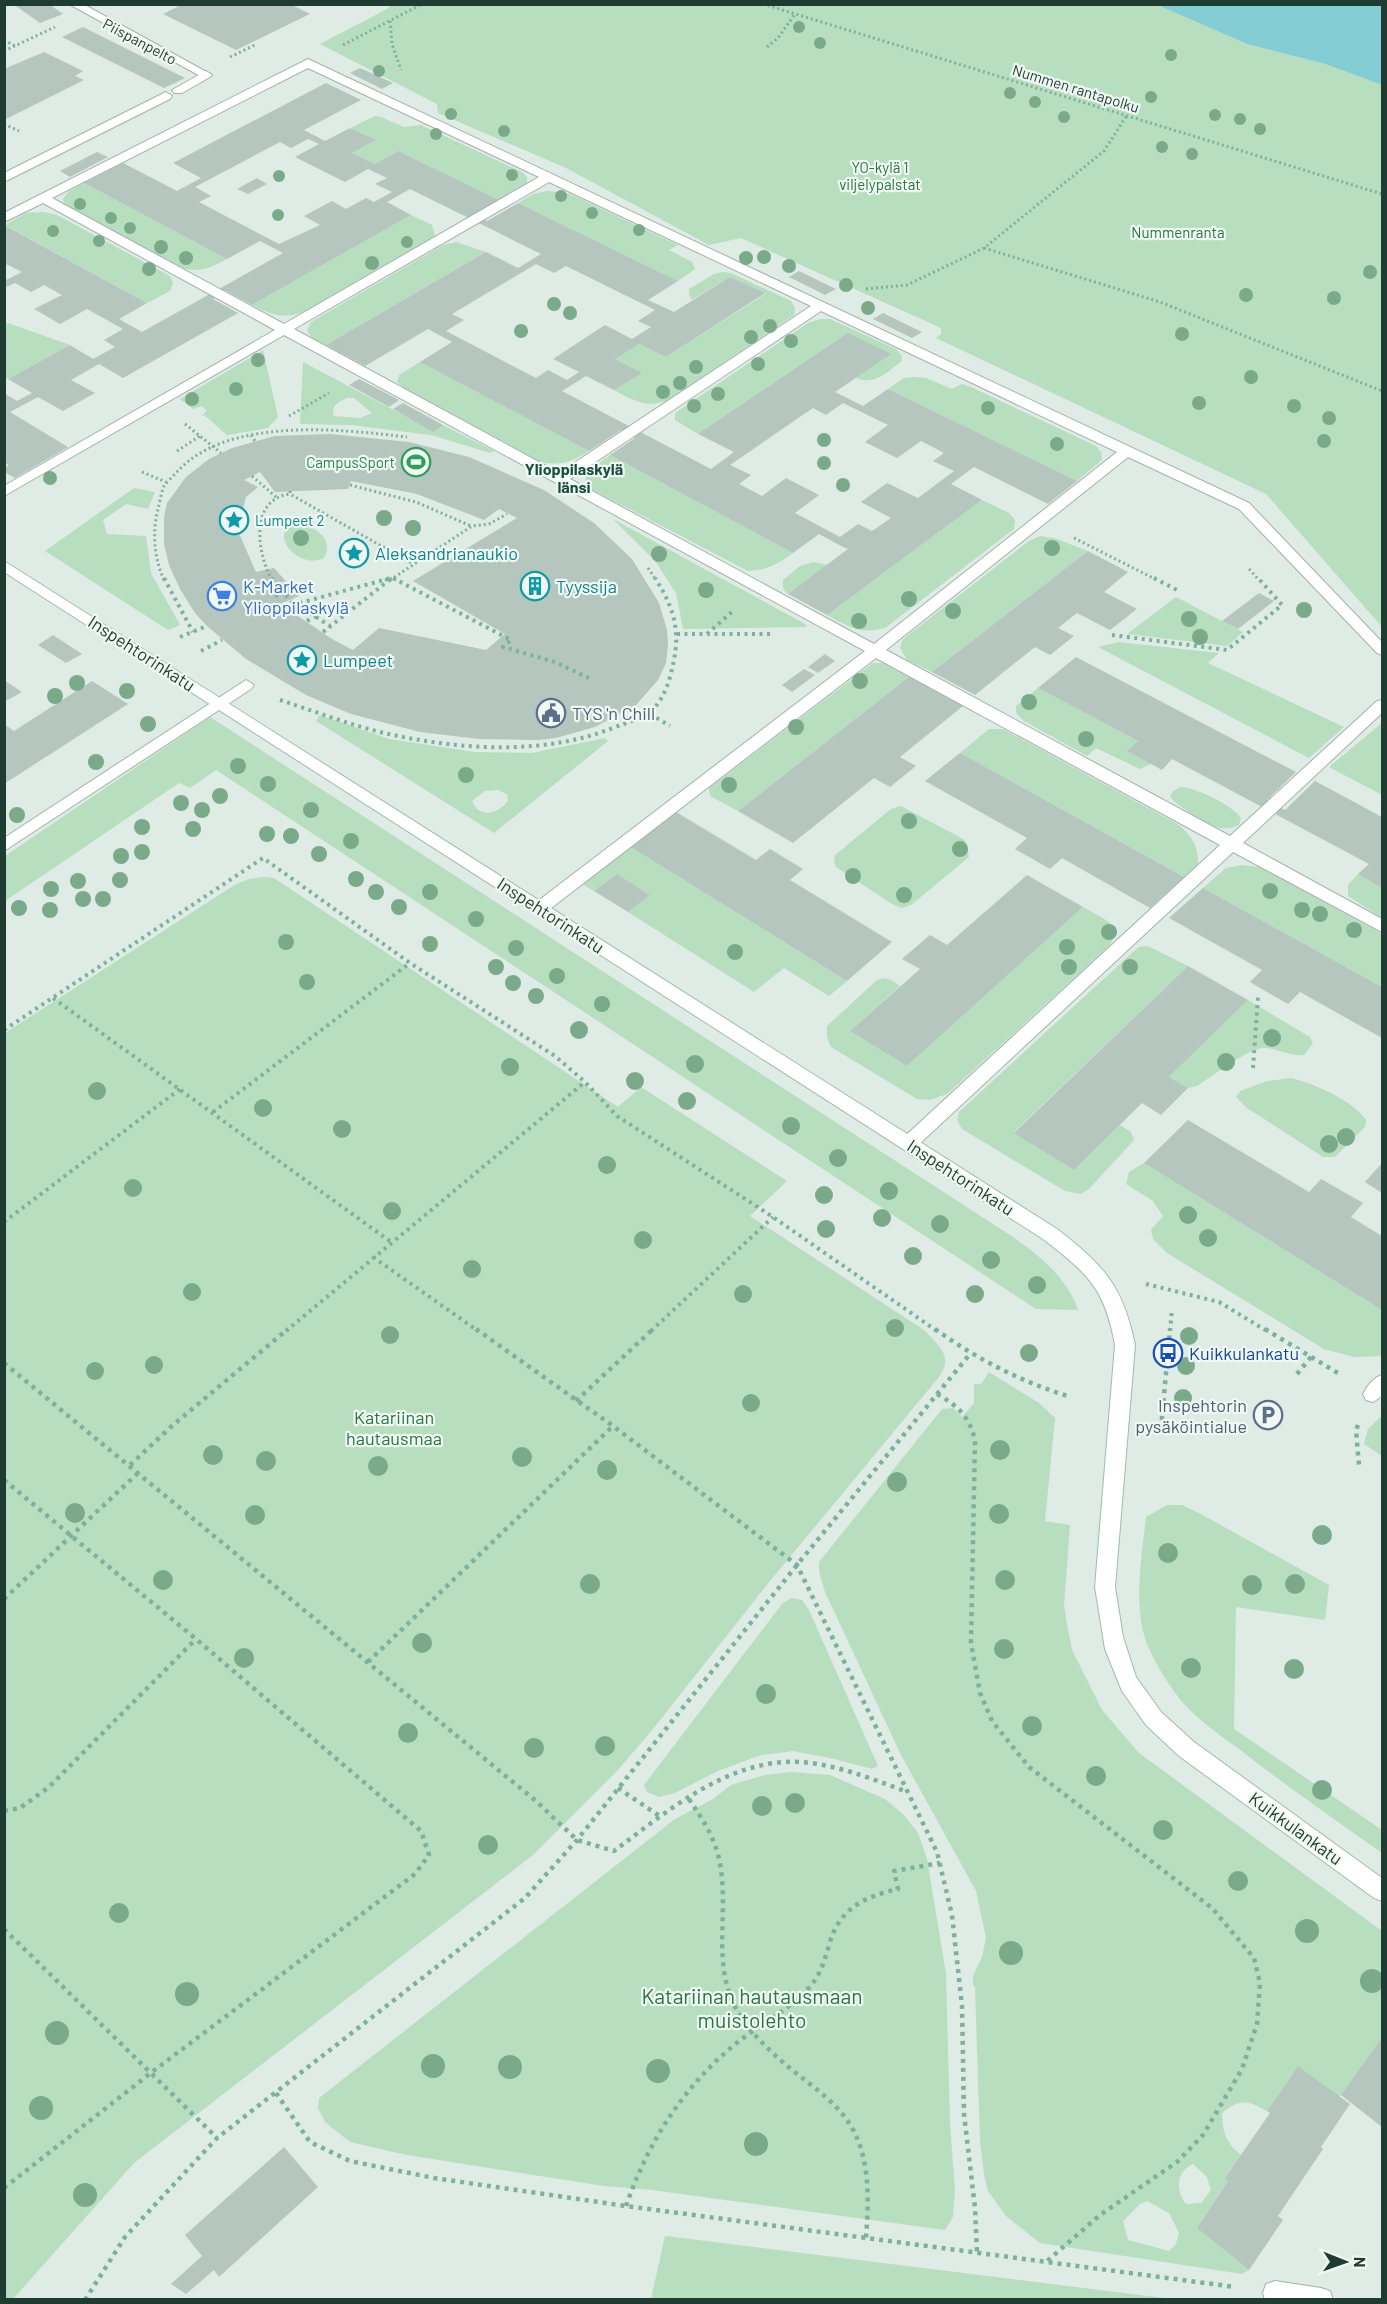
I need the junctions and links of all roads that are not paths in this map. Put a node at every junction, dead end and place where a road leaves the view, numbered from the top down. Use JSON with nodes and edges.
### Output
{"nodes":[{"id":1,"x":74,"y":4,"type":"edge"},
{"id":2,"x":178,"y":90,"type":"dead end"},
{"id":3,"x":166,"y":96,"type":"dead end"},
{"id":4,"x":548,"y":177,"type":"junction"},
{"id":5,"x":4,"y":178,"type":"edge"},
{"id":6,"x":44,"y":199,"type":"junction"},
{"id":7,"x":4,"y":218,"type":"edge"},
{"id":8,"x":820,"y":306,"type":"junction"},
{"id":9,"x":285,"y":330,"type":"junction"},
{"id":10,"x":1127,"y":451,"type":"junction"},
{"id":11,"x":560,"y":479,"type":"junction"},
{"id":12,"x":4,"y":492,"type":"edge"},
{"id":13,"x":4,"y":565,"type":"edge"},
{"id":14,"x":1383,"y":650,"type":"edge"},
{"id":15,"x":875,"y":651,"type":"junction"},
{"id":16,"x":246,"y":685,"type":"dead end"},
{"id":17,"x":220,"y":702,"type":"junction"},
{"id":18,"x":1383,"y":705,"type":"edge"},
{"id":19,"x":1232,"y":844,"type":"junction"},
{"id":20,"x":4,"y":846,"type":"edge"},
{"id":21,"x":540,"y":908,"type":"junction"},
{"id":22,"x":1383,"y":927,"type":"edge"},
{"id":23,"x":909,"y":1143,"type":"junction"},
{"id":24,"x":1093,"y":1271,"type":"joint"},
{"id":25,"x":1383,"y":1891,"type":"edge"},
{"id":26,"x":1275,"y":2293,"type":"road end"},
{"id":27,"x":1321,"y":2300,"type":"edge"}],
"edges":[{"from":1,"to":2,"type":"street","name":"Piispanpelto"},
{"from":3,"to":5,"type":"street"},
{"from":4,"to":6,"type":"street"},
{"from":4,"to":8,"type":"street"},
{"from":4,"to":9,"type":"street"},
{"from":6,"to":7,"type":"street"},
{"from":6,"to":9,"type":"street"},
{"from":8,"to":10,"type":"street"},
{"from":8,"to":11,"type":"street"},
{"from":9,"to":11,"type":"street"},
{"from":9,"to":12,"type":"street"},
{"from":10,"to":14,"type":"street"},
{"from":10,"to":15,"type":"street"},
{"from":11,"to":15,"type":"street"},
{"from":13,"to":17,"type":"street","name":"Inspehtorinkatu"},
{"from":15,"to":19,"type":"street"},
{"from":15,"to":21,"type":"street"},
{"from":16,"to":17,"type":"street"},
{"from":17,"to":20,"type":"street"},
{"from":17,"to":21,"type":"street","name":"Inspehtorinkatu"},
{"from":18,"to":19,"type":"street"},
{"from":19,"to":22,"type":"street"},
{"from":19,"to":23,"type":"street"},
{"from":21,"to":23,"type":"street","name":"Inspehtorinkatu"},
{"from":23,"to":24,"type":"street","name":"Inspehtorinkatu"},
{"from":24,"to":25,"type":"street","name":"Kuikkulankatu"},
{"from":26,"to":27,"type":"street"}]}
